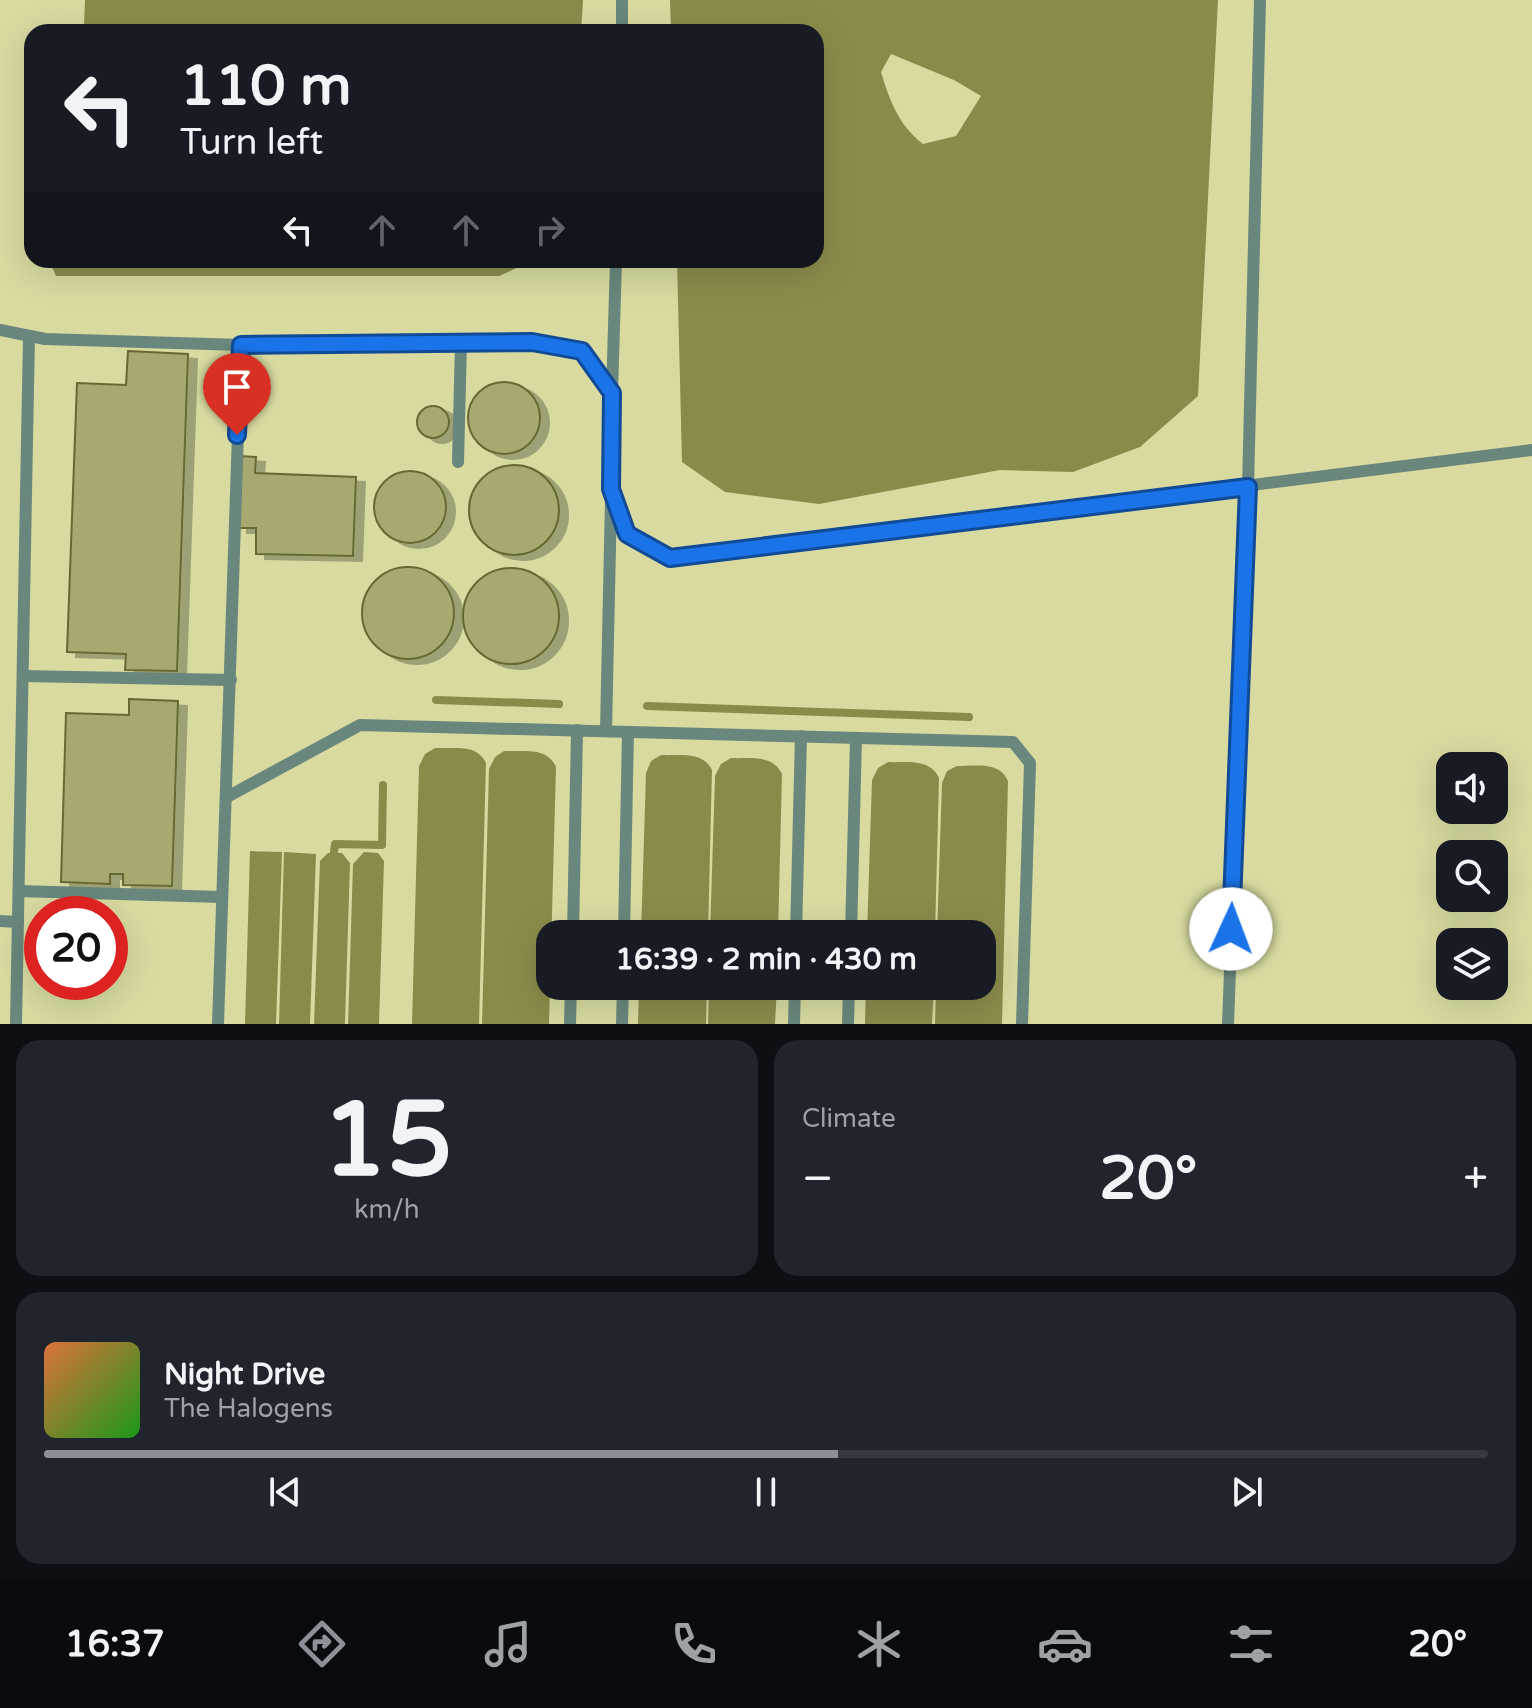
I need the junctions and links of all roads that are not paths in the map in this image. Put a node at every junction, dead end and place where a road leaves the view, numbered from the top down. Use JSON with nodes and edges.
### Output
{"nodes":[{"id":1,"x":622,"y":0,"type":"edge"},
{"id":2,"x":1260,"y":0,"type":"edge"},
{"id":3,"x":622,"y":24,"type":"edge"},
{"id":4,"x":616,"y":268,"type":"edge"},
{"id":5,"x":0,"y":330,"type":"edge"},
{"id":6,"x":29,"y":336,"type":"junction"},
{"id":7,"x":461,"y":343,"type":"junction"},
{"id":8,"x":241,"y":345,"type":"junction"},
{"id":9,"x":612,"y":393,"type":"junction"},
{"id":10,"x":1532,"y":450,"type":"edge"},
{"id":11,"x":458,"y":462,"type":"dead end"},
{"id":12,"x":1248,"y":487,"type":"junction"},
{"id":13,"x":611,"y":489,"type":"junction"},
{"id":14,"x":23,"y":676,"type":"junction"},
{"id":15,"x":231,"y":680,"type":"junction"},
{"id":16,"x":577,"y":730,"type":"junction"},
{"id":17,"x":606,"y":731,"type":"junction"},
{"id":18,"x":628,"y":732,"type":"junction"},
{"id":19,"x":801,"y":736,"type":"junction"},
{"id":20,"x":856,"y":738,"type":"junction"},
{"id":21,"x":227,"y":797,"type":"junction"},
{"id":22,"x":19,"y":891,"type":"junction"},
{"id":23,"x":221,"y":897,"type":"junction"},
{"id":24,"x":573,"y":920,"type":"edge"},
{"id":25,"x":624,"y":920,"type":"edge"},
{"id":26,"x":796,"y":920,"type":"edge"},
{"id":27,"x":851,"y":920,"type":"edge"},
{"id":28,"x":0,"y":921,"type":"edge"},
{"id":29,"x":18,"y":922,"type":"junction"},
{"id":30,"x":571,"y":1000,"type":"edge"},
{"id":31,"x":623,"y":1000,"type":"edge"},
{"id":32,"x":795,"y":1000,"type":"edge"},
{"id":33,"x":849,"y":1000,"type":"edge"},
{"id":34,"x":16,"y":1024,"type":"edge"},
{"id":35,"x":218,"y":1024,"type":"edge"},
{"id":36,"x":570,"y":1024,"type":"edge"},
{"id":37,"x":622,"y":1024,"type":"edge"},
{"id":38,"x":794,"y":1024,"type":"edge"},
{"id":39,"x":848,"y":1024,"type":"edge"},
{"id":40,"x":1022,"y":1024,"type":"edge"},
{"id":41,"x":1228,"y":1024,"type":"edge"}],
"edges":[{"from":1,"to":3,"type":"lane"},
{"from":2,"to":12,"type":"lane"},
{"from":4,"to":9,"type":"lane"},
{"from":5,"to":6,"type":"lane"},
{"from":6,"to":8,"type":"lane"},
{"from":6,"to":14,"type":"lane"},
{"from":7,"to":8,"type":"lane"},
{"from":7,"to":9,"type":"lane"},
{"from":7,"to":11,"type":"lane"},
{"from":8,"to":15,"type":"lane"},
{"from":9,"to":13,"type":"lane"},
{"from":10,"to":12,"type":"lane"},
{"from":12,"to":13,"type":"lane"},
{"from":12,"to":41,"type":"lane"},
{"from":13,"to":17,"type":"lane"},
{"from":14,"to":15,"type":"lane"},
{"from":14,"to":22,"type":"lane"},
{"from":15,"to":21,"type":"lane"},
{"from":16,"to":17,"type":"lane"},
{"from":16,"to":21,"type":"lane"},
{"from":16,"to":24,"type":"lane"},
{"from":17,"to":18,"type":"lane"},
{"from":18,"to":19,"type":"lane"},
{"from":18,"to":25,"type":"lane"},
{"from":19,"to":20,"type":"lane"},
{"from":19,"to":26,"type":"lane"},
{"from":20,"to":27,"type":"lane"},
{"from":20,"to":40,"type":"lane"},
{"from":21,"to":23,"type":"lane"},
{"from":22,"to":23,"type":"lane"},
{"from":22,"to":29,"type":"lane"},
{"from":23,"to":35,"type":"lane"},
{"from":28,"to":29,"type":"lane"},
{"from":29,"to":34,"type":"lane"},
{"from":30,"to":36,"type":"lane"},
{"from":31,"to":37,"type":"lane"},
{"from":32,"to":38,"type":"lane"},
{"from":33,"to":39,"type":"lane"}]}
